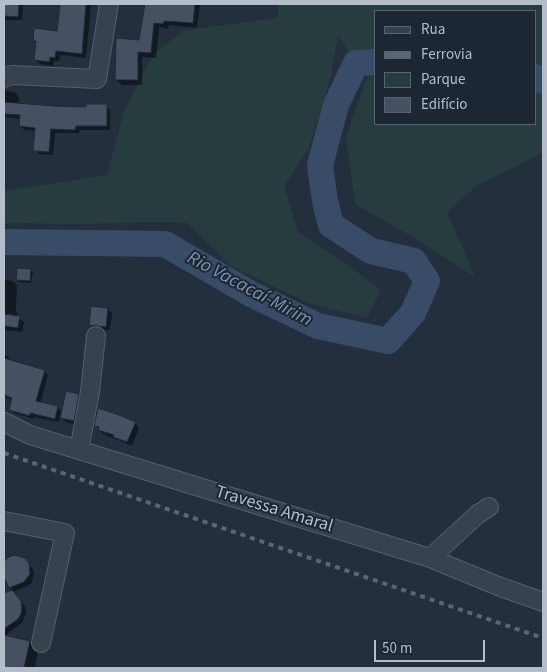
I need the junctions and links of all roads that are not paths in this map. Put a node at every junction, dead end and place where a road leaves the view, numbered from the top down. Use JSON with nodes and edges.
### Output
{"nodes":[{"id":1,"x":109,"y":4,"type":"edge"},
{"id":2,"x":4,"y":78,"type":"edge"},
{"id":3,"x":96,"y":336,"type":"dead end"},
{"id":4,"x":4,"y":422,"type":"edge"},
{"id":5,"x":79,"y":450,"type":"junction"},
{"id":6,"x":489,"y":507,"type":"dead end"},
{"id":7,"x":4,"y":521,"type":"edge"},
{"id":8,"x":430,"y":558,"type":"junction"},
{"id":9,"x":543,"y":602,"type":"edge"},
{"id":10,"x":41,"y":643,"type":"dead end"}],
"edges":[{"from":1,"to":2,"type":"street"},
{"from":3,"to":5,"type":"street"},
{"from":4,"to":5,"type":"street","name":"Travessa Amaral"},
{"from":5,"to":8,"type":"street","name":"Travessa Amaral"},
{"from":6,"to":8,"type":"street"},
{"from":7,"to":10,"type":"street"},
{"from":8,"to":9,"type":"street","name":"Travessa Amaral"}]}
